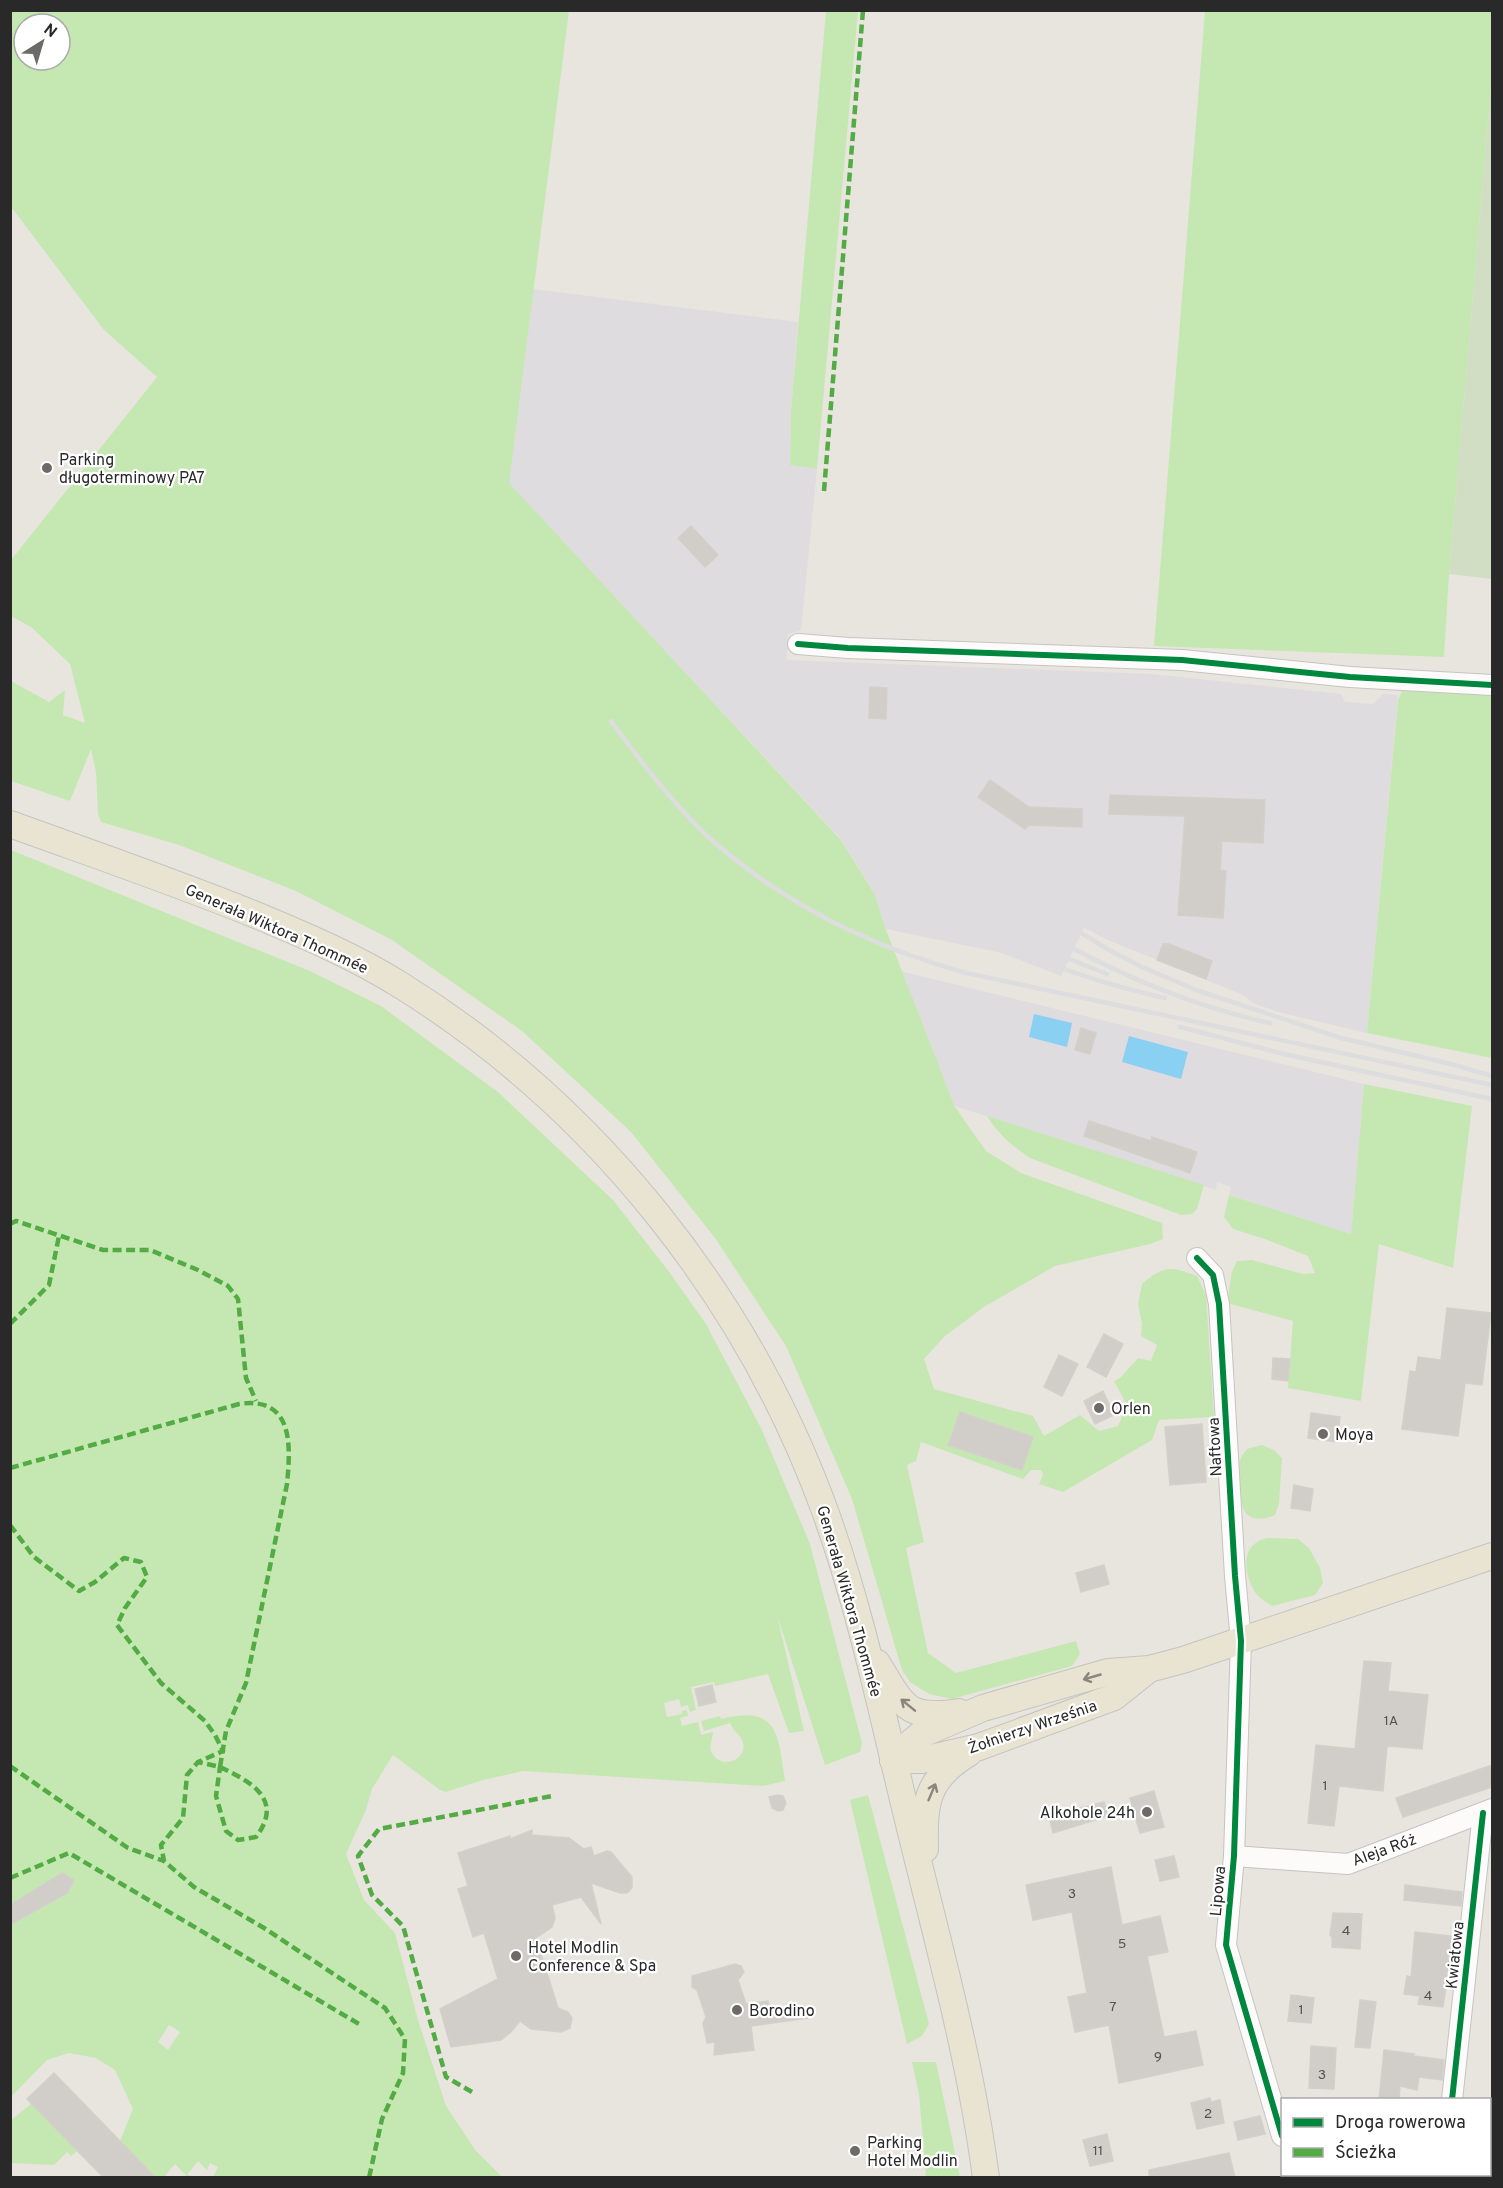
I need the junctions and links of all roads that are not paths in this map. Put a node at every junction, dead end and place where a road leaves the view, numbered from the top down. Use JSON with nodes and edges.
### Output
{"nodes":[{"id":1,"x":798,"y":644,"type":"dead end"},
{"id":2,"x":1492,"y":685,"type":"edge"},
{"id":3,"x":10,"y":824,"type":"edge"},
{"id":4,"x":1197,"y":1258,"type":"dead end"},
{"id":5,"x":1492,"y":1556,"type":"edge"},
{"id":6,"x":1241,"y":1641,"type":"junction"},
{"id":7,"x":866,"y":1646,"type":"junction"},
{"id":8,"x":1149,"y":1669,"type":"junction"},
{"id":9,"x":984,"y":1708,"type":"junction"},
{"id":10,"x":980,"y":1748,"type":"junction"},
{"id":11,"x":893,"y":1760,"type":"junction"},
{"id":12,"x":1488,"y":1811,"type":"edge"},
{"id":13,"x":1234,"y":1856,"type":"junction"},
{"id":14,"x":926,"y":1891,"type":"junction"},
{"id":15,"x":1452,"y":2098,"type":"edge"},
{"id":16,"x":1281,"y":2133,"type":"edge"},
{"id":17,"x":986,"y":2178,"type":"edge"}],
"edges":[{"from":1,"to":2,"type":"street"},
{"from":3,"to":7,"type":"main road","name":"Generała Wiktora Thommée"},
{"from":4,"to":6,"type":"street","name":"Naftowa"},
{"from":5,"to":6,"type":"main road","name":"Żołnierzy Września"},
{"from":6,"to":8,"type":"main road","name":"Żołnierzy Września"},
{"from":6,"to":13,"type":"street","name":"Lipowa"},
{"from":9,"to":7,"type":"main road","one_way":true},
{"from":7,"to":11,"type":"main road","name":"Generała Wiktora Thommée"},
{"from":8,"to":9,"type":"main road","name":"Żołnierzy Września","one_way":true},
{"from":8,"to":10,"type":"main road","name":"Żołnierzy Września"},
{"from":9,"to":11,"type":"main road","name":"Żołnierzy Września"},
{"from":10,"to":11,"type":"main road","name":"Żołnierzy Września"},
{"from":14,"to":10,"type":"main road","one_way":true},
{"from":11,"to":14,"type":"main road","name":"Generała Wiktora Thommée"},
{"from":12,"to":13,"type":"street","name":"Aleja Róż"},
{"from":12,"to":15,"type":"street","name":"Kwiatowa"},
{"from":13,"to":16,"type":"street","name":"Lipowa"},
{"from":14,"to":17,"type":"main road","name":"Generała Wiktora Thommée"}]}
